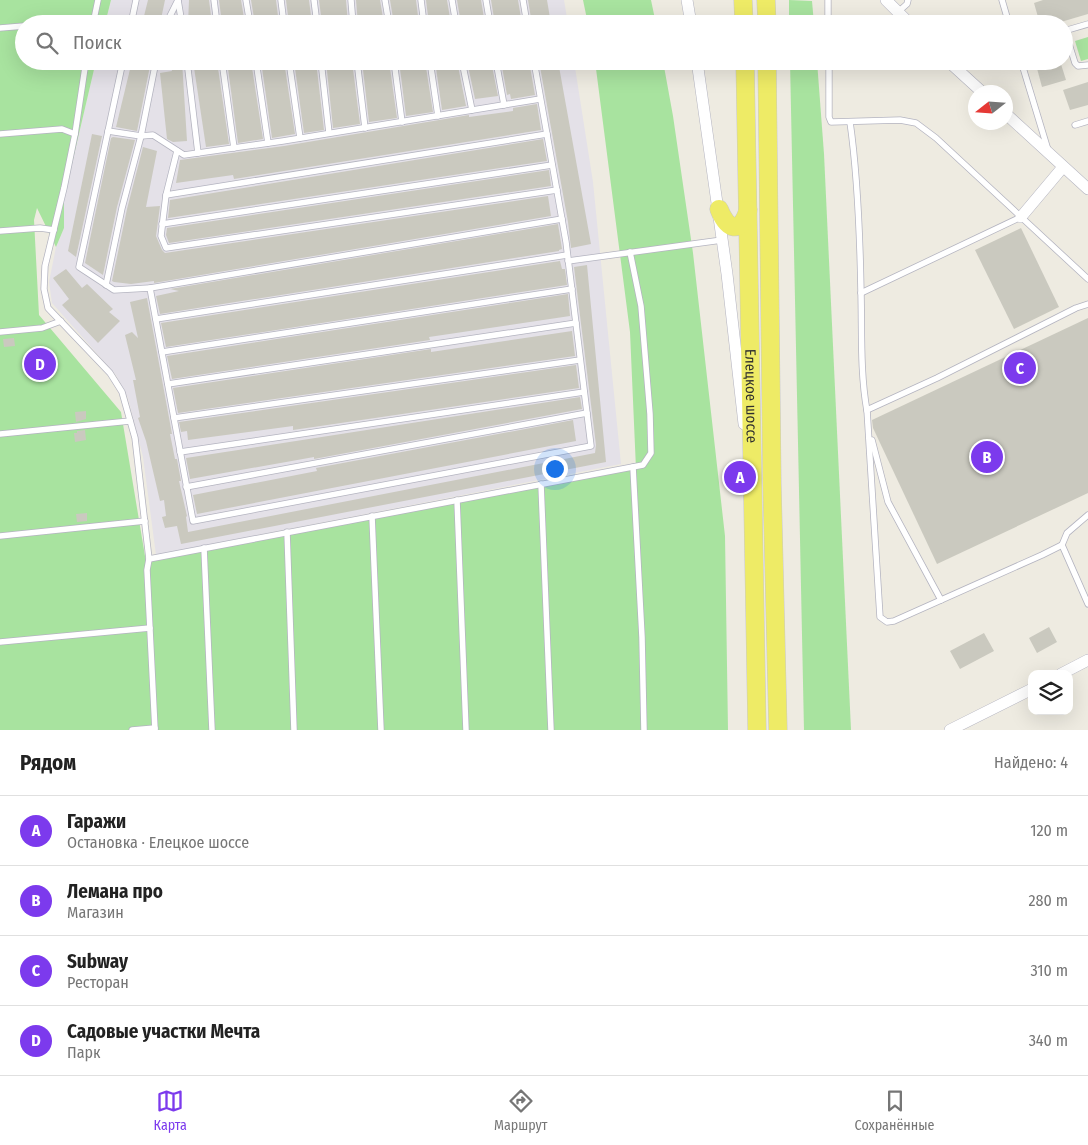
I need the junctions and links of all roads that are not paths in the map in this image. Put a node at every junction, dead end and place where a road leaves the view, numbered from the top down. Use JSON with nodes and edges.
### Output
{"nodes":[{"id":1,"x":98,"y":0,"type":"edge"},
{"id":2,"x":136,"y":0,"type":"edge"},
{"id":3,"x":178,"y":0,"type":"edge"},
{"id":4,"x":214,"y":0,"type":"edge"},
{"id":5,"x":246,"y":0,"type":"edge"},
{"id":6,"x":281,"y":0,"type":"edge"},
{"id":7,"x":314,"y":0,"type":"edge"},
{"id":8,"x":351,"y":0,"type":"edge"},
{"id":9,"x":386,"y":0,"type":"edge"},
{"id":10,"x":421,"y":0,"type":"edge"},
{"id":11,"x":452,"y":0,"type":"edge"},
{"id":12,"x":486,"y":0,"type":"edge"},
{"id":13,"x":523,"y":0,"type":"edge"},
{"id":14,"x":687,"y":0,"type":"edge"},
{"id":15,"x":743,"y":0,"type":"edge"},
{"id":16,"x":766,"y":0,"type":"edge"},
{"id":17,"x":828,"y":0,"type":"edge"},
{"id":18,"x":886,"y":0,"type":"edge"},
{"id":19,"x":908,"y":0,"type":"edge"},
{"id":20,"x":1002,"y":0,"type":"edge"},
{"id":21,"x":898,"y":12,"type":"junction"},
{"id":22,"x":95,"y":15,"type":"edge"},
{"id":23,"x":133,"y":15,"type":"edge"},
{"id":24,"x":170,"y":15,"type":"edge"},
{"id":25,"x":180,"y":15,"type":"edge"},
{"id":26,"x":216,"y":15,"type":"edge"},
{"id":27,"x":248,"y":15,"type":"edge"},
{"id":28,"x":283,"y":15,"type":"edge"},
{"id":29,"x":316,"y":15,"type":"edge"},
{"id":30,"x":352,"y":15,"type":"edge"},
{"id":31,"x":388,"y":15,"type":"edge"},
{"id":32,"x":423,"y":15,"type":"edge"},
{"id":33,"x":454,"y":15,"type":"edge"},
{"id":34,"x":488,"y":15,"type":"edge"},
{"id":35,"x":526,"y":15,"type":"edge"},
{"id":36,"x":690,"y":15,"type":"edge"},
{"id":37,"x":744,"y":15,"type":"edge"},
{"id":38,"x":767,"y":15,"type":"edge"},
{"id":39,"x":828,"y":15,"type":"edge"},
{"id":40,"x":901,"y":15,"type":"edge"},
{"id":41,"x":1006,"y":15,"type":"edge"},
{"id":42,"x":1088,"y":24,"type":"edge"},
{"id":43,"x":15,"y":27,"type":"edge"},
{"id":44,"x":0,"y":28,"type":"edge"},
{"id":45,"x":1073,"y":29,"type":"edge"},
{"id":46,"x":1073,"y":56,"type":"edge"},
{"id":47,"x":1088,"y":65,"type":"edge"},
{"id":48,"x":85,"y":70,"type":"edge"},
{"id":49,"x":121,"y":70,"type":"edge"},
{"id":50,"x":154,"y":70,"type":"edge"},
{"id":51,"x":188,"y":70,"type":"edge"},
{"id":52,"x":223,"y":70,"type":"edge"},
{"id":53,"x":257,"y":70,"type":"edge"},
{"id":54,"x":290,"y":70,"type":"edge"},
{"id":55,"x":322,"y":70,"type":"edge"},
{"id":56,"x":358,"y":70,"type":"edge"},
{"id":57,"x":395,"y":70,"type":"edge"},
{"id":58,"x":431,"y":70,"type":"edge"},
{"id":59,"x":464,"y":70,"type":"edge"},
{"id":60,"x":498,"y":70,"type":"edge"},
{"id":61,"x":535,"y":70,"type":"edge"},
{"id":62,"x":698,"y":70,"type":"edge"},
{"id":63,"x":745,"y":70,"type":"edge"},
{"id":64,"x":767,"y":70,"type":"edge"},
{"id":65,"x":829,"y":70,"type":"edge"},
{"id":66,"x":958,"y":70,"type":"edge"},
{"id":67,"x":1024,"y":70,"type":"edge"},
{"id":68,"x":974,"y":85,"type":"edge"},
{"id":69,"x":540,"y":99,"type":"junction"},
{"id":70,"x":504,"y":105,"type":"junction"},
{"id":71,"x":472,"y":110,"type":"junction"},
{"id":72,"x":438,"y":116,"type":"junction"},
{"id":73,"x":1013,"y":121,"type":"edge"},
{"id":74,"x":1088,"y":121,"type":"edge"},
{"id":75,"x":402,"y":122,"type":"junction"},
{"id":76,"x":850,"y":122,"type":"junction"},
{"id":77,"x":1075,"y":125,"type":"dead end"},
{"id":78,"x":365,"y":128,"type":"junction"},
{"id":79,"x":108,"y":131,"type":"junction"},
{"id":80,"x":0,"y":134,"type":"edge"},
{"id":81,"x":75,"y":134,"type":"junction"},
{"id":82,"x":329,"y":134,"type":"junction"},
{"id":83,"x":547,"y":134,"type":"junction"},
{"id":84,"x":141,"y":136,"type":"junction"},
{"id":85,"x":300,"y":138,"type":"junction"},
{"id":86,"x":268,"y":143,"type":"junction"},
{"id":87,"x":234,"y":148,"type":"junction"},
{"id":88,"x":177,"y":151,"type":"junction"},
{"id":89,"x":198,"y":153,"type":"junction"},
{"id":90,"x":1049,"y":154,"type":"junction"},
{"id":91,"x":552,"y":165,"type":"junction"},
{"id":92,"x":1063,"y":167,"type":"junction"},
{"id":93,"x":557,"y":190,"type":"junction"},
{"id":94,"x":1088,"y":190,"type":"edge"},
{"id":95,"x":166,"y":195,"type":"junction"},
{"id":96,"x":719,"y":209,"type":"junction"},
{"id":97,"x":748,"y":210,"type":"junction"},
{"id":98,"x":1022,"y":217,"type":"junction"},
{"id":99,"x":562,"y":219,"type":"junction"},
{"id":100,"x":162,"y":224,"type":"junction"},
{"id":101,"x":54,"y":230,"type":"junction"},
{"id":102,"x":0,"y":231,"type":"edge"},
{"id":103,"x":722,"y":240,"type":"junction"},
{"id":104,"x":630,"y":252,"type":"junction"},
{"id":105,"x":568,"y":258,"type":"junction"},
{"id":106,"x":1088,"y":279,"type":"edge"},
{"id":107,"x":106,"y":285,"type":"junction"},
{"id":108,"x":150,"y":288,"type":"junction"},
{"id":109,"x":572,"y":289,"type":"junction"},
{"id":110,"x":861,"y":293,"type":"junction"},
{"id":111,"x":1088,"y":304,"type":"edge"},
{"id":112,"x":156,"y":318,"type":"junction"},
{"id":113,"x":61,"y":321,"type":"junction"},
{"id":114,"x":576,"y":323,"type":"junction"},
{"id":115,"x":0,"y":332,"type":"edge"},
{"id":116,"x":162,"y":352,"type":"junction"},
{"id":117,"x":580,"y":360,"type":"junction"},
{"id":118,"x":168,"y":384,"type":"junction"},
{"id":119,"x":584,"y":392,"type":"junction"},
{"id":120,"x":867,"y":410,"type":"junction"},
{"id":121,"x":587,"y":413,"type":"junction"},
{"id":122,"x":174,"y":418,"type":"junction"},
{"id":123,"x":130,"y":421,"type":"junction"},
{"id":124,"x":0,"y":434,"type":"edge"},
{"id":125,"x":180,"y":452,"type":"junction"},
{"id":126,"x":633,"y":467,"type":"junction"},
{"id":127,"x":541,"y":484,"type":"junction"},
{"id":128,"x":186,"y":486,"type":"junction"},
{"id":129,"x":751,"y":486,"type":"junction"},
{"id":130,"x":457,"y":500,"type":"junction"},
{"id":131,"x":1088,"y":515,"type":"edge"},
{"id":132,"x":372,"y":516,"type":"junction"},
{"id":133,"x":145,"y":521,"type":"junction"},
{"id":134,"x":286,"y":532,"type":"junction"},
{"id":135,"x":0,"y":536,"type":"edge"},
{"id":136,"x":1062,"y":545,"type":"junction"},
{"id":137,"x":204,"y":548,"type":"junction"},
{"id":138,"x":149,"y":559,"type":"junction"},
{"id":139,"x":941,"y":600,"type":"junction"},
{"id":140,"x":1088,"y":604,"type":"edge"},
{"id":141,"x":150,"y":628,"type":"junction"},
{"id":142,"x":0,"y":642,"type":"edge"},
{"id":143,"x":1088,"y":660,"type":"edge"},
{"id":144,"x":1069,"y":670,"type":"edge"},
{"id":145,"x":1028,"y":690,"type":"edge"},
{"id":146,"x":965,"y":727,"type":"edge"},
{"id":147,"x":155,"y":729,"type":"edge"},
{"id":148,"x":132,"y":730,"type":"edge"},
{"id":149,"x":212,"y":730,"type":"edge"},
{"id":150,"x":294,"y":730,"type":"edge"},
{"id":151,"x":381,"y":730,"type":"edge"},
{"id":152,"x":466,"y":730,"type":"edge"},
{"id":153,"x":551,"y":730,"type":"edge"},
{"id":154,"x":644,"y":730,"type":"edge"},
{"id":155,"x":757,"y":730,"type":"edge"},
{"id":156,"x":778,"y":730,"type":"edge"},
{"id":157,"x":950,"y":730,"type":"edge"}],
"edges":[{"from":1,"to":22,"type":"lane"},
{"from":2,"to":23,"type":"lane"},
{"from":3,"to":24,"type":"lane"},
{"from":3,"to":25,"type":"lane"},
{"from":4,"to":26,"type":"lane"},
{"from":5,"to":27,"type":"lane"},
{"from":6,"to":28,"type":"lane"},
{"from":7,"to":29,"type":"lane"},
{"from":8,"to":30,"type":"lane"},
{"from":9,"to":31,"type":"lane"},
{"from":10,"to":32,"type":"lane"},
{"from":11,"to":33,"type":"lane"},
{"from":12,"to":34,"type":"lane"},
{"from":13,"to":35,"type":"lane"},
{"from":14,"to":36,"type":"street"},
{"from":15,"to":37,"type":"main road"},
{"from":16,"to":38,"type":"main road"},
{"from":17,"to":39,"type":"lane"},
{"from":18,"to":21,"type":"street"},
{"from":19,"to":21,"type":"lane"},
{"from":20,"to":41,"type":"lane"},
{"from":21,"to":40,"type":"street"},
{"from":42,"to":45,"type":"lane"},
{"from":43,"to":44,"type":"lane"},
{"from":46,"to":47,"type":"lane"},
{"from":48,"to":81,"type":"lane"},
{"from":49,"to":79,"type":"lane"},
{"from":50,"to":84,"type":"lane"},
{"from":51,"to":89,"type":"lane"},
{"from":52,"to":87,"type":"lane"},
{"from":53,"to":86,"type":"lane"},
{"from":54,"to":85,"type":"lane"},
{"from":55,"to":82,"type":"lane"},
{"from":56,"to":78,"type":"lane"},
{"from":57,"to":75,"type":"lane"},
{"from":58,"to":72,"type":"lane"},
{"from":59,"to":71,"type":"lane"},
{"from":60,"to":70,"type":"lane"},
{"from":61,"to":69,"type":"lane"},
{"from":62,"to":96,"type":"street"},
{"from":63,"to":97,"type":"main road","name":"Елецкое шоссе"},
{"from":64,"to":156,"type":"main road","name":"Елецкое шоссе"},
{"from":65,"to":76,"type":"lane"},
{"from":66,"to":68,"type":"street"},
{"from":67,"to":90,"type":"lane"},
{"from":69,"to":70,"type":"lane"},
{"from":69,"to":83,"type":"lane"},
{"from":70,"to":71,"type":"lane"},
{"from":71,"to":72,"type":"lane"},
{"from":72,"to":75,"type":"lane"},
{"from":73,"to":90,"type":"street"},
{"from":74,"to":77,"type":"lane"},
{"from":75,"to":78,"type":"lane"},
{"from":76,"to":98,"type":"lane"},
{"from":76,"to":110,"type":"lane"},
{"from":78,"to":82,"type":"lane"},
{"from":79,"to":84,"type":"lane"},
{"from":79,"to":107,"type":"lane"},
{"from":80,"to":81,"type":"lane"},
{"from":81,"to":101,"type":"lane"},
{"from":82,"to":85,"type":"lane"},
{"from":83,"to":91,"type":"lane"},
{"from":83,"to":95,"type":"lane"},
{"from":84,"to":88,"type":"lane"},
{"from":84,"to":107,"type":"lane"},
{"from":85,"to":86,"type":"lane"},
{"from":86,"to":87,"type":"lane"},
{"from":87,"to":89,"type":"lane"},
{"from":88,"to":89,"type":"lane"},
{"from":88,"to":95,"type":"lane"},
{"from":90,"to":92,"type":"street"},
{"from":91,"to":93,"type":"lane"},
{"from":91,"to":100,"type":"lane"},
{"from":92,"to":94,"type":"street"},
{"from":92,"to":98,"type":"street"},
{"from":93,"to":99,"type":"lane"},
{"from":93,"to":100,"type":"lane"},
{"from":95,"to":100,"type":"lane"},
{"from":96,"to":97,"type":"main road"},
{"from":96,"to":103,"type":"street"},
{"from":97,"to":129,"type":"main road","name":"Елецкое шоссе"},
{"from":98,"to":106,"type":"lane"},
{"from":98,"to":110,"type":"lane"},
{"from":99,"to":105,"type":"lane"},
{"from":99,"to":108,"type":"lane"},
{"from":101,"to":102,"type":"lane"},
{"from":101,"to":113,"type":"lane"},
{"from":103,"to":104,"type":"lane"},
{"from":103,"to":129,"type":"street"},
{"from":104,"to":105,"type":"lane"},
{"from":104,"to":126,"type":"lane"},
{"from":105,"to":109,"type":"lane"},
{"from":105,"to":112,"type":"lane"},
{"from":107,"to":108,"type":"lane"},
{"from":108,"to":112,"type":"lane"},
{"from":109,"to":114,"type":"lane"},
{"from":109,"to":116,"type":"lane"},
{"from":110,"to":120,"type":"lane"},
{"from":111,"to":120,"type":"lane"},
{"from":112,"to":116,"type":"lane"},
{"from":113,"to":115,"type":"lane"},
{"from":113,"to":123,"type":"lane"},
{"from":114,"to":117,"type":"lane"},
{"from":114,"to":118,"type":"lane"},
{"from":116,"to":118,"type":"lane"},
{"from":117,"to":119,"type":"lane"},
{"from":117,"to":122,"type":"lane"},
{"from":118,"to":122,"type":"lane"},
{"from":119,"to":121,"type":"lane"},
{"from":119,"to":125,"type":"lane"},
{"from":120,"to":139,"type":"lane"},
{"from":120,"to":139,"type":"lane"},
{"from":121,"to":128,"type":"lane"},
{"from":121,"to":128,"type":"lane"},
{"from":122,"to":125,"type":"lane"},
{"from":123,"to":124,"type":"lane"},
{"from":123,"to":133,"type":"lane"},
{"from":125,"to":128,"type":"lane"},
{"from":126,"to":127,"type":"lane"},
{"from":126,"to":154,"type":"lane"},
{"from":127,"to":130,"type":"lane"},
{"from":127,"to":153,"type":"lane"},
{"from":129,"to":155,"type":"main road","name":"Елецкое шоссе"},
{"from":130,"to":132,"type":"lane"},
{"from":130,"to":152,"type":"lane"},
{"from":131,"to":136,"type":"lane"},
{"from":132,"to":134,"type":"lane"},
{"from":132,"to":151,"type":"lane"},
{"from":133,"to":135,"type":"lane"},
{"from":133,"to":138,"type":"lane"},
{"from":134,"to":137,"type":"lane"},
{"from":134,"to":150,"type":"lane"},
{"from":136,"to":139,"type":"lane"},
{"from":136,"to":140,"type":"lane"},
{"from":137,"to":138,"type":"lane"},
{"from":137,"to":149,"type":"lane"},
{"from":138,"to":141,"type":"lane"},
{"from":141,"to":142,"type":"lane"},
{"from":141,"to":147,"type":"lane"},
{"from":143,"to":144,"type":"street"},
{"from":145,"to":146,"type":"street"},
{"from":146,"to":157,"type":"street"},
{"from":147,"to":148,"type":"lane"}]}
